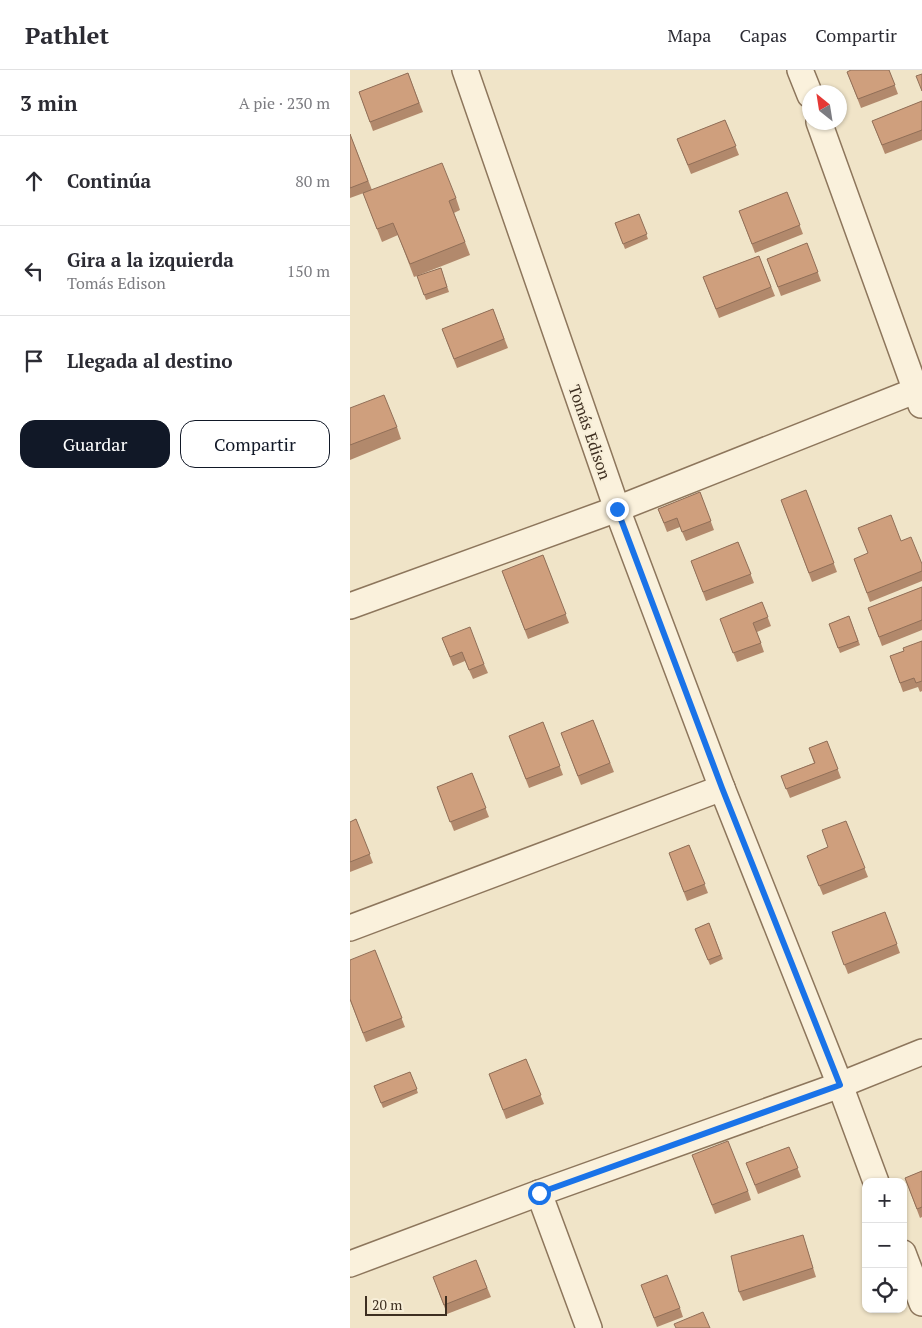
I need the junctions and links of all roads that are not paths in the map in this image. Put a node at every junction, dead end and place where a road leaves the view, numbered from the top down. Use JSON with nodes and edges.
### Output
{"nodes":[{"id":1,"x":465,"y":70,"type":"edge"},
{"id":2,"x":800,"y":70,"type":"edge"},
{"id":3,"x":806,"y":85,"type":"edge"},
{"id":4,"x":822,"y":130,"type":"edge"},
{"id":5,"x":920,"y":395,"type":"edge"},
{"id":6,"x":617,"y":509,"type":"junction"},
{"id":7,"x":350,"y":606,"type":"edge"},
{"id":8,"x":722,"y":788,"type":"junction"},
{"id":9,"x":350,"y":928,"type":"edge"},
{"id":10,"x":922,"y":1052,"type":"edge"},
{"id":11,"x":840,"y":1085,"type":"junction"},
{"id":12,"x":875,"y":1178,"type":"edge"},
{"id":13,"x":539,"y":1193,"type":"junction"},
{"id":14,"x":350,"y":1264,"type":"edge"},
{"id":15,"x":907,"y":1264,"type":"edge"},
{"id":16,"x":922,"y":1303,"type":"edge"},
{"id":17,"x":589,"y":1328,"type":"edge"}],
"edges":[{"from":1,"to":6,"type":"street","name":"Tomás Edison"},
{"from":2,"to":3,"type":"street"},
{"from":4,"to":5,"type":"street"},
{"from":5,"to":6,"type":"street"},
{"from":6,"to":7,"type":"street"},
{"from":6,"to":8,"type":"street","name":"Tomás Edison"},
{"from":8,"to":9,"type":"street"},
{"from":8,"to":11,"type":"street","name":"Tomás Edison"},
{"from":10,"to":11,"type":"street"},
{"from":11,"to":12,"type":"street","name":"Tomás Edison"},
{"from":11,"to":13,"type":"street"},
{"from":13,"to":14,"type":"street"},
{"from":13,"to":17,"type":"street"},
{"from":15,"to":16,"type":"street"}]}
